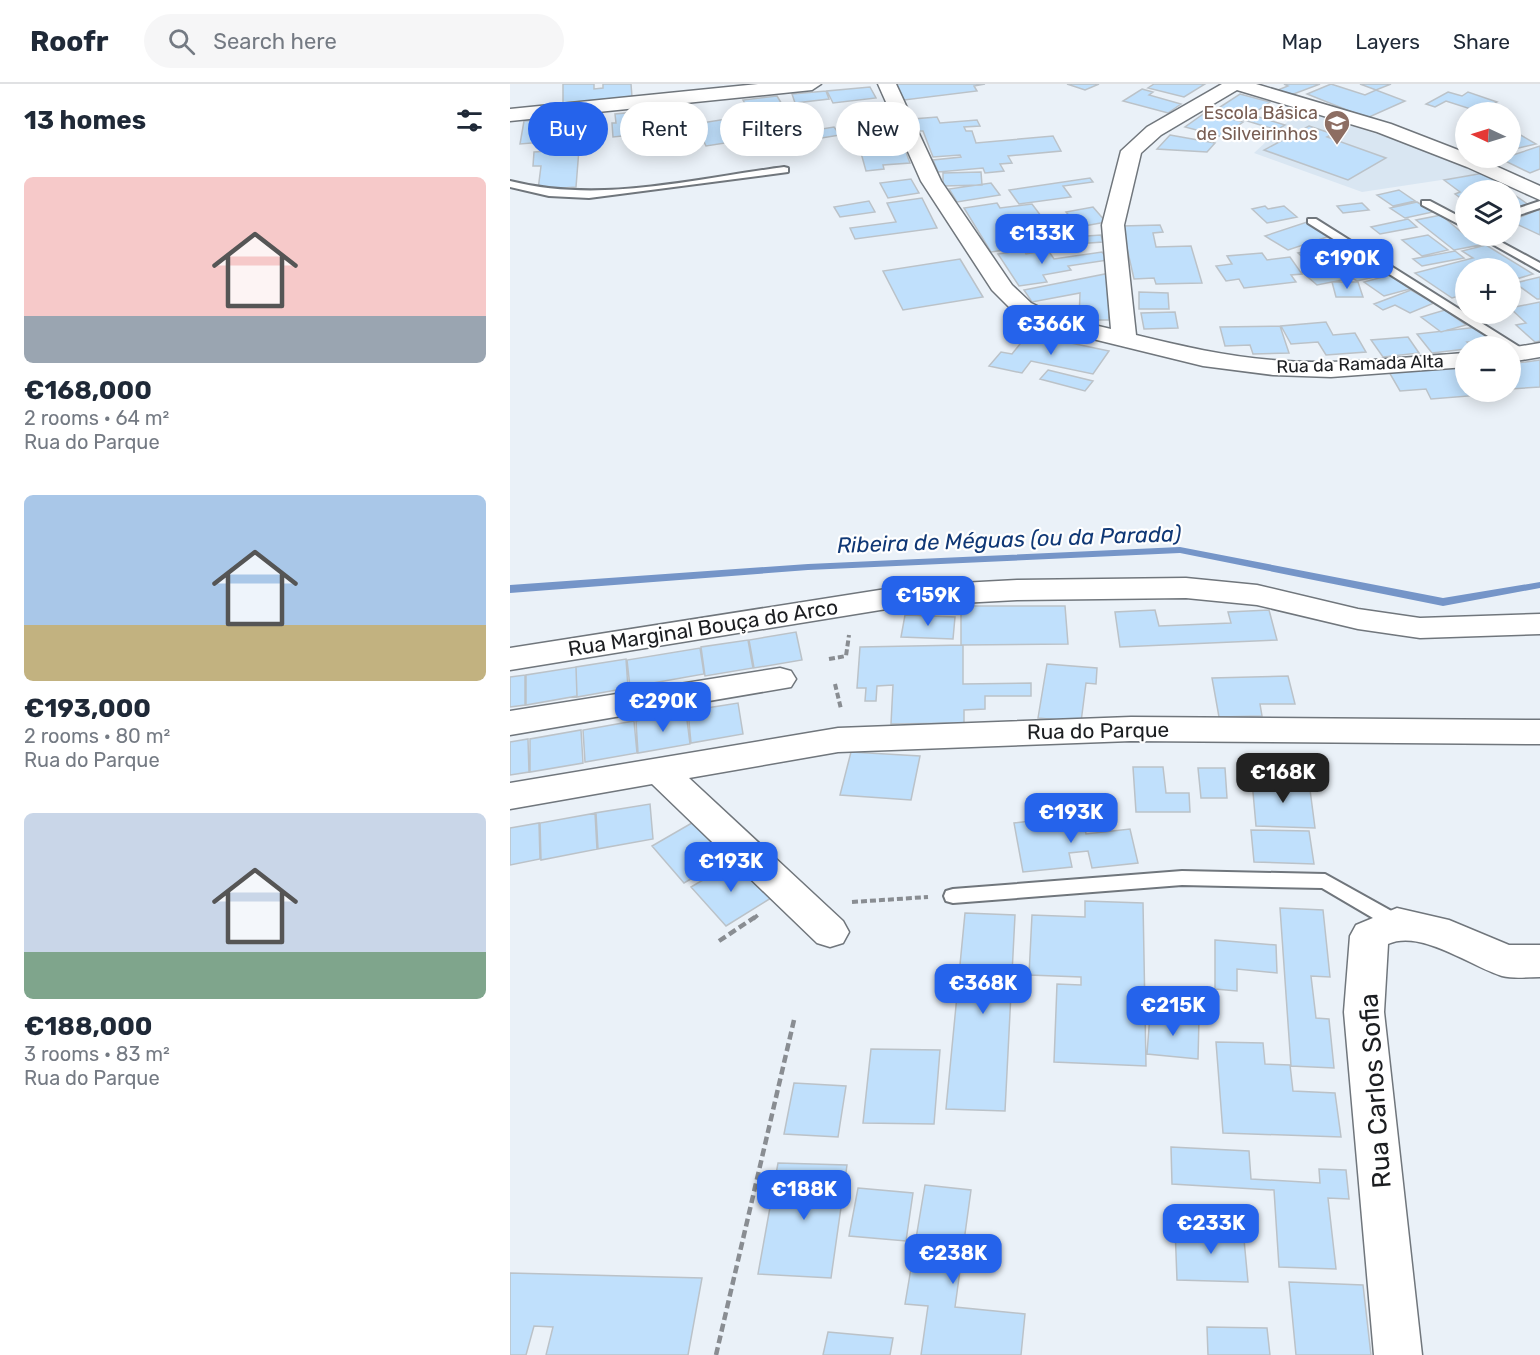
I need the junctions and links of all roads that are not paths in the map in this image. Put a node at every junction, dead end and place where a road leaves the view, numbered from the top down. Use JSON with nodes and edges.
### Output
{"nodes":[{"id":1,"x":687,"y":84,"type":"edge"},
{"id":2,"x":812,"y":84,"type":"edge"},
{"id":3,"x":887,"y":84,"type":"edge"},
{"id":4,"x":1243,"y":85,"type":"edge"},
{"id":5,"x":706,"y":96,"type":"junction"},
{"id":6,"x":510,"y":116,"type":"edge"},
{"id":7,"x":784,"y":170,"type":"dead end"},
{"id":8,"x":510,"y":184,"type":"edge"},
{"id":9,"x":1540,"y":194,"type":"edge"},
{"id":10,"x":1426,"y":203,"type":"dead end"},
{"id":11,"x":1540,"y":204,"type":"edge"},
{"id":12,"x":1521,"y":211,"type":"edge"},
{"id":13,"x":1455,"y":219,"type":"edge"},
{"id":14,"x":1312,"y":221,"type":"dead end"},
{"id":15,"x":1501,"y":246,"type":"edge"},
{"id":16,"x":1540,"y":268,"type":"edge"},
{"id":17,"x":1124,"y":341,"type":"junction"},
{"id":18,"x":1524,"y":353,"type":"edge"},
{"id":19,"x":1455,"y":361,"type":"edge"},
{"id":20,"x":1540,"y":624,"type":"edge"},
{"id":21,"x":510,"y":658,"type":"edge"},
{"id":22,"x":780,"y":679,"type":"dead end"},
{"id":23,"x":510,"y":723,"type":"edge"},
{"id":24,"x":1540,"y":732,"type":"edge"},
{"id":25,"x":659,"y":770,"type":"junction"},
{"id":26,"x":510,"y":796,"type":"edge"},
{"id":27,"x":952,"y":896,"type":"road end"},
{"id":28,"x":1397,"y":923,"type":"junction"},
{"id":29,"x":825,"y":928,"type":"road end"},
{"id":30,"x":1540,"y":961,"type":"edge"},
{"id":31,"x":1398,"y":1355,"type":"edge"}],
"edges":[{"from":1,"to":5,"type":"street"},
{"from":2,"to":5,"type":"street"},
{"from":3,"to":17,"type":"street","name":"Rua da Ramada Alta"},
{"from":4,"to":9,"type":"street"},
{"from":4,"to":17,"type":"street"},
{"from":5,"to":6,"type":"street"},
{"from":7,"to":8,"type":"lane"},
{"from":10,"to":13,"type":"lane"},
{"from":11,"to":12,"type":"lane"},
{"from":14,"to":18,"type":"lane"},
{"from":15,"to":16,"type":"lane"},
{"from":17,"to":19,"type":"street","name":"Rua da Ramada Alta"},
{"from":20,"to":21,"type":"street","name":"Rua Marginal Bouça do Arco"},
{"from":22,"to":23,"type":"street"},
{"from":24,"to":25,"type":"street","name":"Rua do Parque"},
{"from":25,"to":26,"type":"street","name":"Rua do Parque"},
{"from":25,"to":29,"type":"street"},
{"from":27,"to":28,"type":"lane"},
{"from":28,"to":30,"type":"street"},
{"from":28,"to":31,"type":"street","name":"Rua Carlos Sofia"}]}
